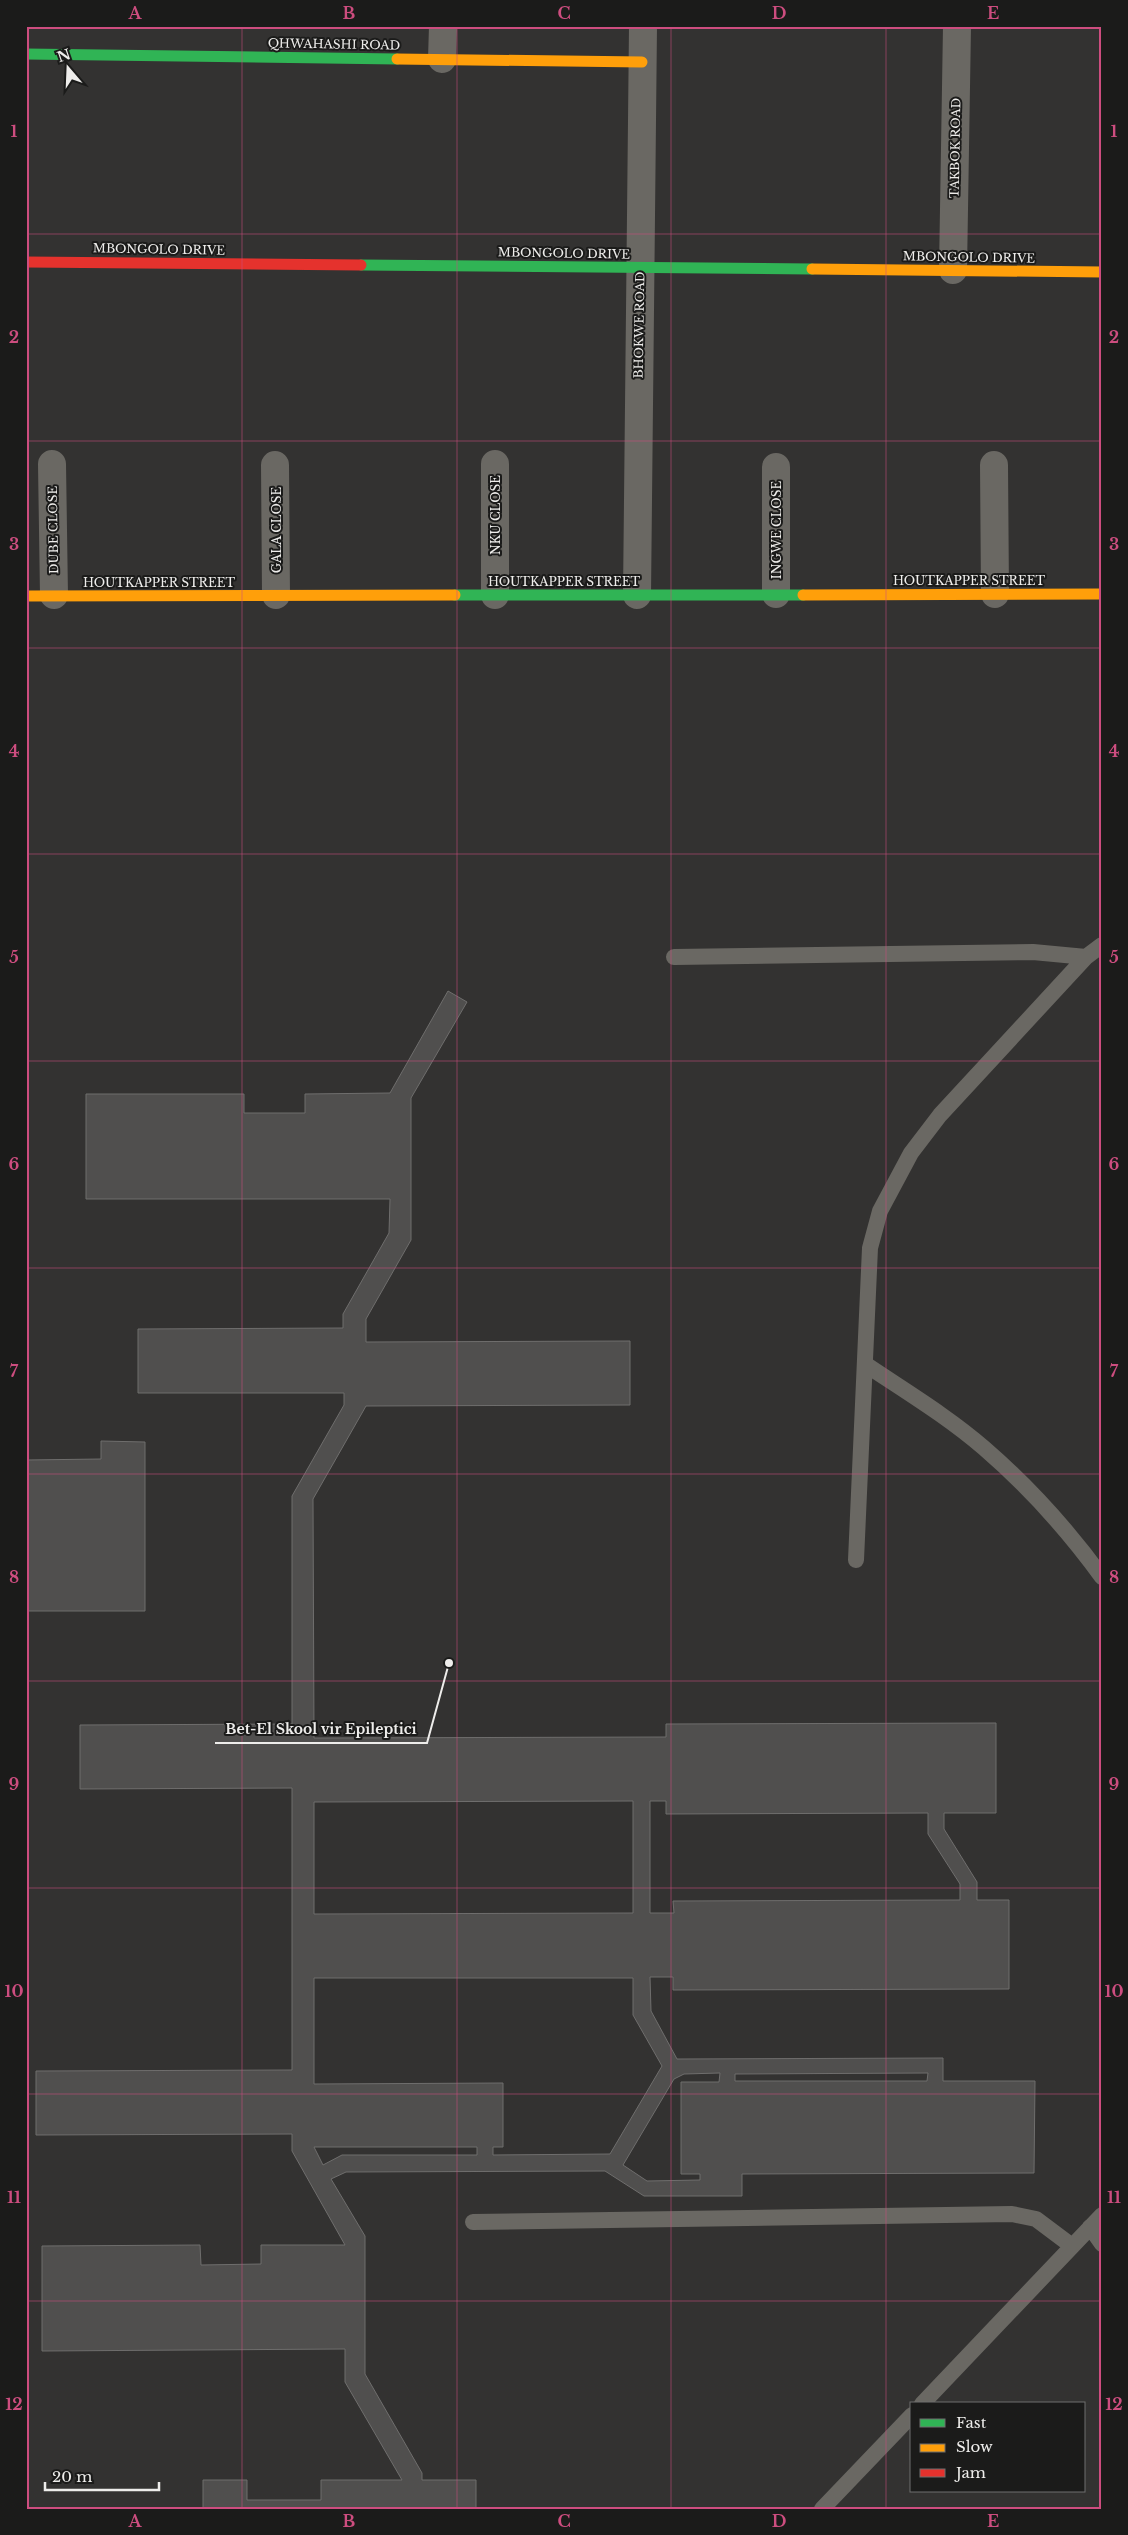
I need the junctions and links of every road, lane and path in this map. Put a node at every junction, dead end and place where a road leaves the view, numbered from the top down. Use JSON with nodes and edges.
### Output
{"nodes":[{"id":1,"x":443,"y":26,"type":"edge"},
{"id":2,"x":643,"y":26,"type":"edge"},
{"id":3,"x":957,"y":26,"type":"edge"},
{"id":4,"x":26,"y":54,"type":"edge"},
{"id":5,"x":442,"y":59,"type":"junction"},
{"id":6,"x":642,"y":62,"type":"junction"},
{"id":7,"x":26,"y":262,"type":"edge"},
{"id":8,"x":640,"y":267,"type":"junction"},
{"id":9,"x":953,"y":270,"type":"junction"},
{"id":10,"x":1102,"y":272,"type":"edge"},
{"id":11,"x":52,"y":464,"type":"dead end"},
{"id":12,"x":495,"y":464,"type":"dead end"},
{"id":13,"x":275,"y":465,"type":"dead end"},
{"id":14,"x":994,"y":465,"type":"dead end"},
{"id":15,"x":776,"y":467,"type":"dead end"},
{"id":16,"x":776,"y":594,"type":"junction"},
{"id":17,"x":995,"y":594,"type":"junction"},
{"id":18,"x":1102,"y":594,"type":"edge"},
{"id":19,"x":276,"y":595,"type":"junction"},
{"id":20,"x":495,"y":595,"type":"junction"},
{"id":21,"x":637,"y":595,"type":"junction"},
{"id":22,"x":26,"y":596,"type":"edge"},
{"id":23,"x":54,"y":596,"type":"junction"},
{"id":24,"x":1102,"y":945,"type":"edge"},
{"id":25,"x":674,"y":957,"type":"dead end"},
{"id":26,"x":1086,"y":957,"type":"junction"},
{"id":27,"x":865,"y":1364,"type":"junction"},
{"id":28,"x":856,"y":1560,"type":"dead end"},
{"id":29,"x":1102,"y":1577,"type":"edge"},
{"id":30,"x":1102,"y":2215,"type":"edge"},
{"id":31,"x":473,"y":2222,"type":"dead end"},
{"id":32,"x":1090,"y":2227,"type":"junction"},
{"id":33,"x":1102,"y":2244,"type":"edge"},
{"id":34,"x":1072,"y":2246,"type":"junction"},
{"id":35,"x":924,"y":2402,"type":"edge"},
{"id":36,"x":910,"y":2417,"type":"edge"},
{"id":37,"x":822,"y":2509,"type":"edge"}],
"edges":[{"from":1,"to":5,"type":"street"},
{"from":2,"to":6,"type":"street","name":"BHOKWE ROAD"},
{"from":3,"to":9,"type":"street","name":"TAKBOK ROAD"},
{"from":4,"to":5,"type":"street","name":"QHWAHASHI ROAD"},
{"from":5,"to":6,"type":"street","name":"QHWAHASHI ROAD"},
{"from":6,"to":8,"type":"street","name":"BHOKWE ROAD"},
{"from":7,"to":8,"type":"street","name":"MBONGOLO DRIVE"},
{"from":8,"to":9,"type":"street","name":"MBONGOLO DRIVE"},
{"from":8,"to":21,"type":"street","name":"BHOKWE ROAD"},
{"from":9,"to":10,"type":"street","name":"MBONGOLO DRIVE"},
{"from":11,"to":23,"type":"street","name":"DUBE CLOSE"},
{"from":12,"to":20,"type":"street","name":"NKU CLOSE"},
{"from":13,"to":19,"type":"street","name":"GALA CLOSE"},
{"from":14,"to":17,"type":"street"},
{"from":15,"to":16,"type":"street","name":"INGWE CLOSE"},
{"from":16,"to":17,"type":"street","name":"HOUTKAPPER STREET"},
{"from":16,"to":21,"type":"street","name":"HOUTKAPPER STREET"},
{"from":17,"to":18,"type":"street","name":"HOUTKAPPER STREET"},
{"from":19,"to":20,"type":"street","name":"HOUTKAPPER STREET"},
{"from":19,"to":23,"type":"street","name":"HOUTKAPPER STREET"},
{"from":20,"to":21,"type":"street","name":"HOUTKAPPER STREET"},
{"from":22,"to":23,"type":"street","name":"HOUTKAPPER STREET"},
{"from":24,"to":26,"type":"lane"},
{"from":25,"to":26,"type":"lane"},
{"from":26,"to":27,"type":"lane"},
{"from":27,"to":28,"type":"lane"},
{"from":27,"to":29,"type":"lane"},
{"from":30,"to":32,"type":"lane"},
{"from":31,"to":34,"type":"lane"},
{"from":32,"to":33,"type":"lane"},
{"from":32,"to":34,"type":"lane"},
{"from":34,"to":35,"type":"lane"},
{"from":36,"to":37,"type":"lane"}]}
